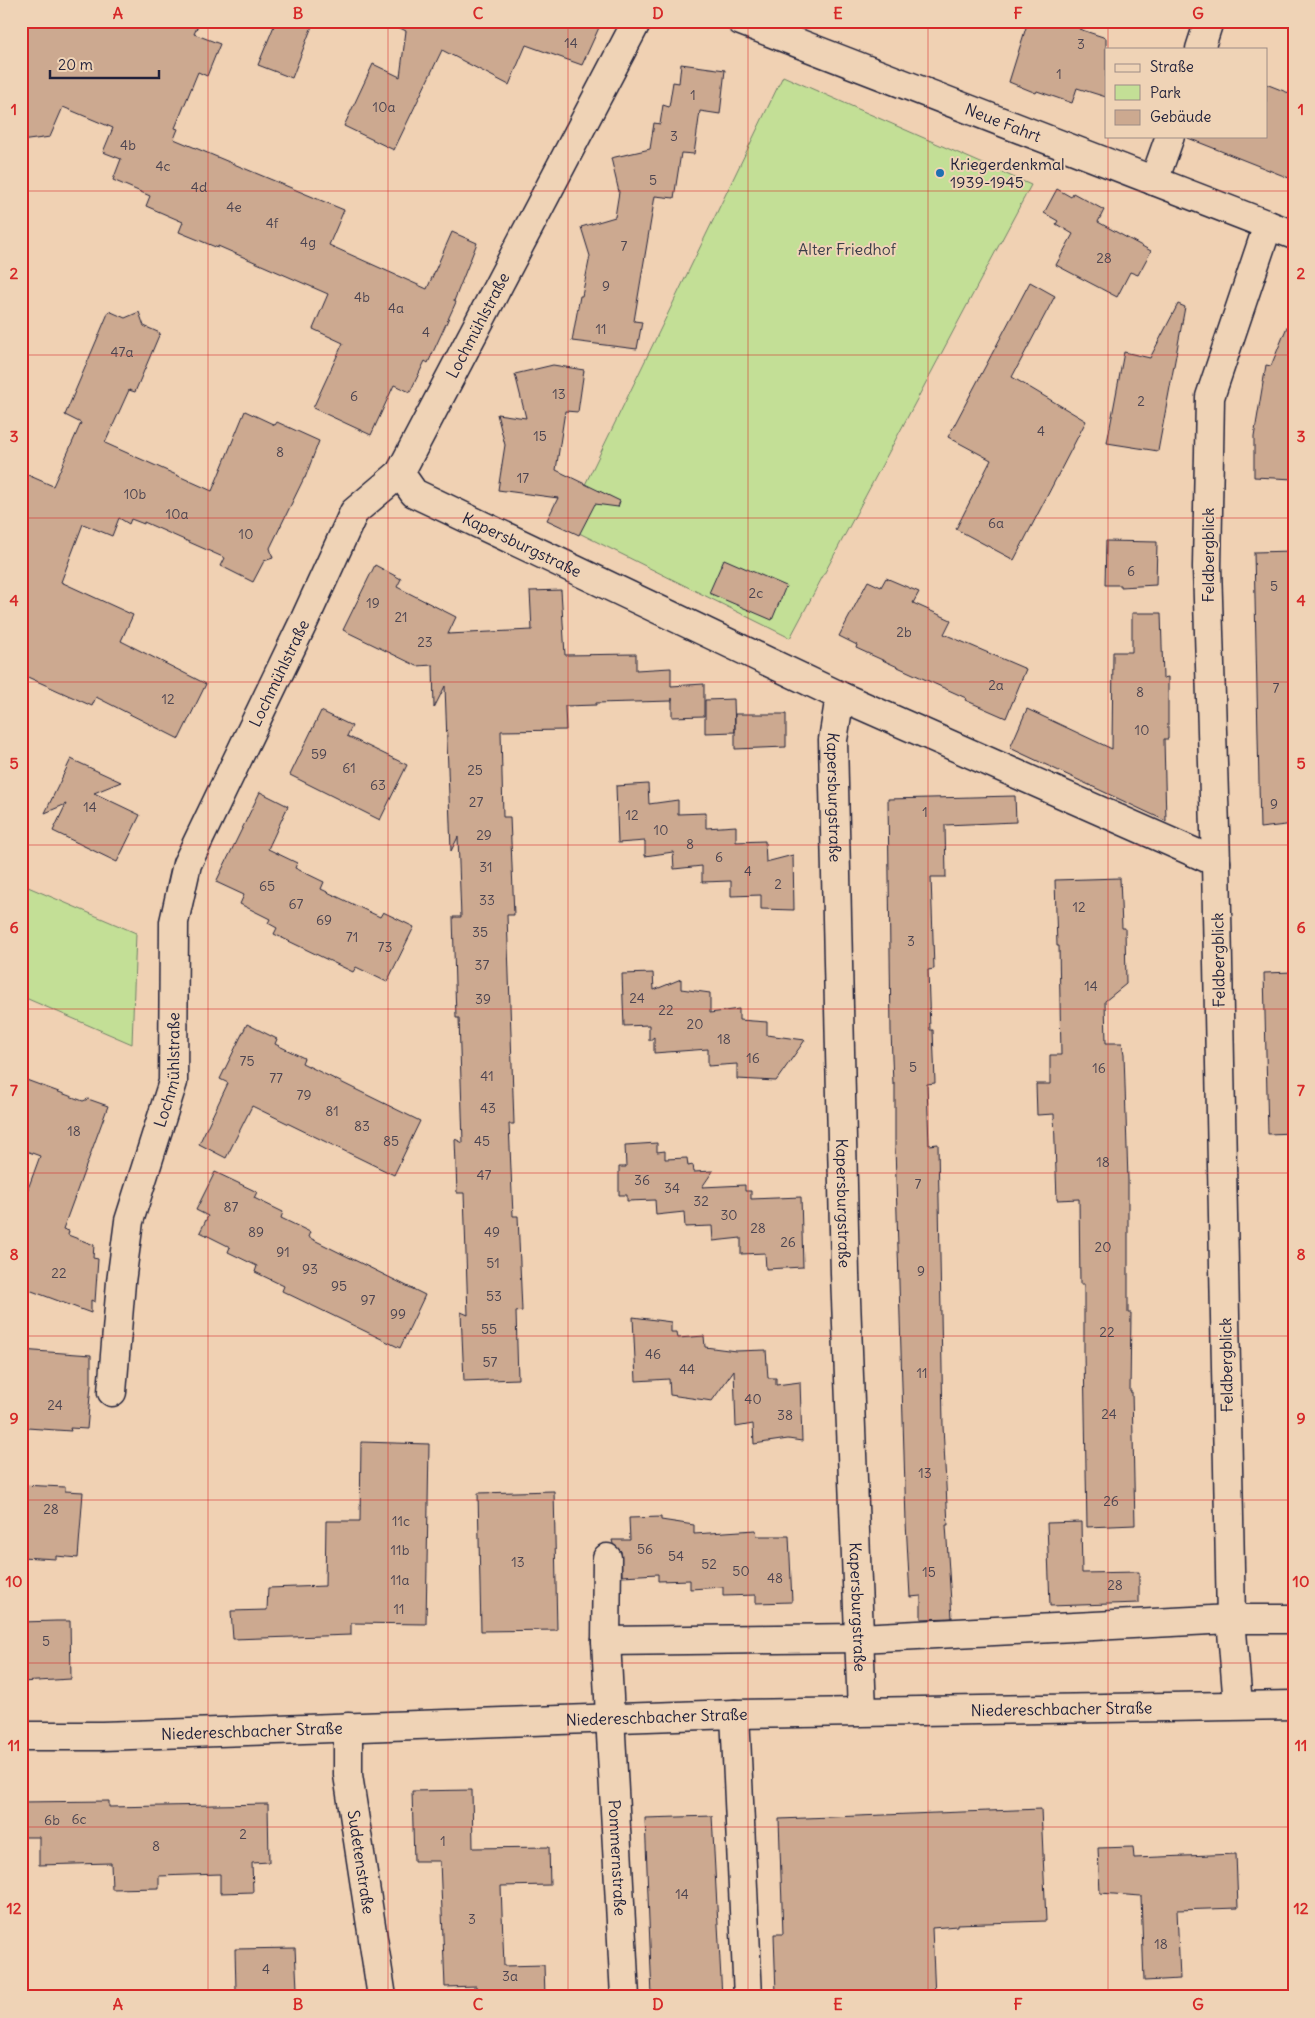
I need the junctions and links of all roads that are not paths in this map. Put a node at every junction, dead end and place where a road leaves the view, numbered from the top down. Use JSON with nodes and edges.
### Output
{"nodes":[{"id":1,"x":637,"y":21,"type":"edge"},
{"id":2,"x":741,"y":21,"type":"edge"},
{"id":3,"x":1209,"y":21,"type":"edge"},
{"id":4,"x":1200,"y":48,"type":"edge"},
{"id":5,"x":1169,"y":138,"type":"edge"},
{"id":6,"x":1154,"y":180,"type":"junction"},
{"id":7,"x":1268,"y":225,"type":"junction"},
{"id":8,"x":1294,"y":235,"type":"edge"},
{"id":9,"x":400,"y":473,"type":"junction"},
{"id":10,"x":840,"y":696,"type":"junction"},
{"id":11,"x":1216,"y":862,"type":"junction"},
{"id":12,"x":112,"y":1392,"type":"dead end"},
{"id":13,"x":607,"y":1558,"type":"dead end"},
{"id":14,"x":1294,"y":1619,"type":"edge"},
{"id":15,"x":1231,"y":1620,"type":"junction"},
{"id":16,"x":858,"y":1638,"type":"junction"},
{"id":17,"x":606,"y":1641,"type":"junction"},
{"id":18,"x":1238,"y":1705,"type":"junction"},
{"id":19,"x":1294,"y":1705,"type":"edge"},
{"id":20,"x":862,"y":1711,"type":"junction"},
{"id":21,"x":735,"y":1714,"type":"junction"},
{"id":22,"x":611,"y":1718,"type":"junction"},
{"id":23,"x":348,"y":1727,"type":"junction"},
{"id":24,"x":21,"y":1736,"type":"edge"},
{"id":25,"x":382,"y":1997,"type":"edge"},
{"id":26,"x":625,"y":1997,"type":"edge"},
{"id":27,"x":748,"y":1997,"type":"edge"}],
"edges":[{"from":1,"to":9,"type":"street","name":"Lochmühlstraße"},
{"from":2,"to":6,"type":"street","name":"Neue Fahrt"},
{"from":3,"to":4,"type":"street"},
{"from":5,"to":6,"type":"street"},
{"from":6,"to":7,"type":"street","name":"Neue Fahrt"},
{"from":7,"to":8,"type":"street","name":"Neue Fahrt"},
{"from":7,"to":11,"type":"street","name":"Feldbergblick"},
{"from":9,"to":10,"type":"street","name":"Kapersburgstraße"},
{"from":9,"to":12,"type":"street","name":"Lochmühlstraße"},
{"from":10,"to":11,"type":"street","name":"Kapersburgstraße"},
{"from":10,"to":16,"type":"street","name":"Kapersburgstraße"},
{"from":11,"to":15,"type":"street","name":"Feldbergblick"},
{"from":13,"to":17,"type":"street","name":"Pommernstraße"},
{"from":14,"to":15,"type":"street"},
{"from":15,"to":16,"type":"street"},
{"from":15,"to":18,"type":"street","name":"Feldbergblick"},
{"from":16,"to":17,"type":"street"},
{"from":16,"to":20,"type":"street","name":"Kapersburgstraße"},
{"from":17,"to":22,"type":"street","name":"Pommernstraße"},
{"from":18,"to":19,"type":"street","name":"Niedereschbacher Straße"},
{"from":18,"to":20,"type":"street","name":"Niedereschbacher Straße"},
{"from":20,"to":21,"type":"street","name":"Niedereschbacher Straße"},
{"from":21,"to":22,"type":"street","name":"Niedereschbacher Straße"},
{"from":21,"to":27,"type":"street"},
{"from":22,"to":23,"type":"street","name":"Niedereschbacher Straße"},
{"from":22,"to":26,"type":"street","name":"Pommernstraße"},
{"from":23,"to":24,"type":"street","name":"Niedereschbacher Straße"},
{"from":23,"to":25,"type":"street","name":"Sudetenstraße"}]}
